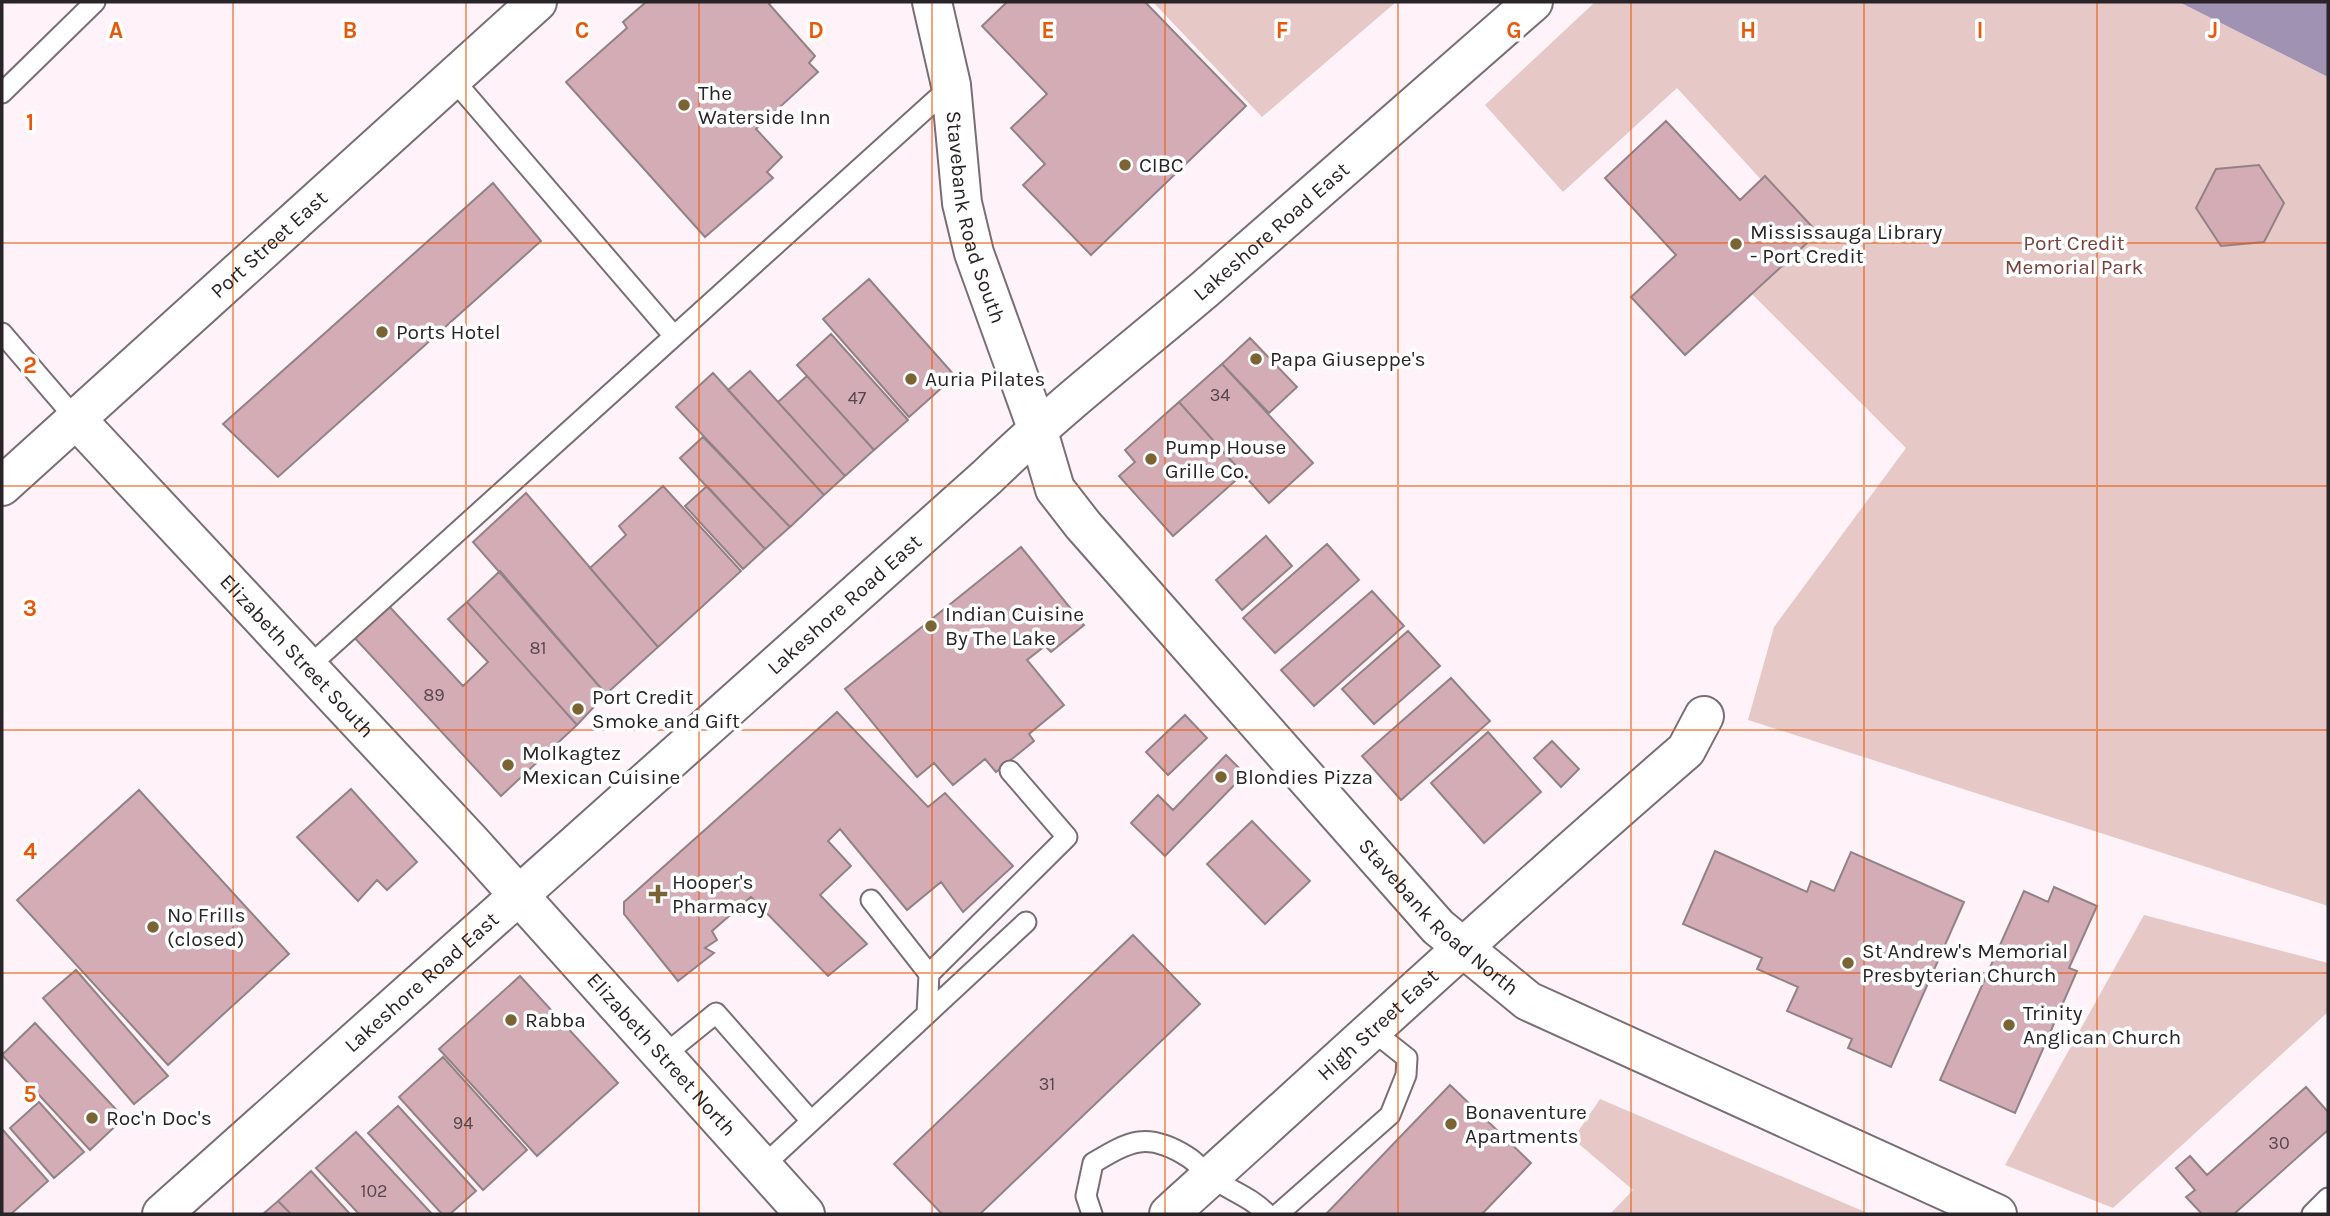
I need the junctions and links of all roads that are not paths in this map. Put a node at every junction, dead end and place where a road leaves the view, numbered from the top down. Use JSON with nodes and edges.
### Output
{"nodes":[{"id":1,"x":95,"y":2,"type":"edge"},
{"id":2,"x":537,"y":2,"type":"edge"},
{"id":3,"x":932,"y":2,"type":"edge"},
{"id":4,"x":1533,"y":2,"type":"edge"},
{"id":5,"x":452,"y":78,"type":"junction"},
{"id":6,"x":951,"y":85,"type":"junction"},
{"id":7,"x":2,"y":93,"type":"edge"},
{"id":8,"x":2,"y":333,"type":"edge"},
{"id":9,"x":674,"y":336,"type":"junction"},
{"id":10,"x":76,"y":419,"type":"junction"},
{"id":11,"x":1037,"y":428,"type":"junction"},
{"id":12,"x":2,"y":486,"type":"edge"},
{"id":13,"x":308,"y":667,"type":"junction"},
{"id":14,"x":1704,"y":716,"type":"dead end"},
{"id":15,"x":1010,"y":771,"type":"dead end"},
{"id":16,"x":518,"y":894,"type":"junction"},
{"id":17,"x":871,"y":900,"type":"dead end"},
{"id":18,"x":1026,"y":922,"type":"dead end"},
{"id":19,"x":1460,"y":947,"type":"junction"},
{"id":20,"x":929,"y":974,"type":"junction"},
{"id":21,"x":927,"y":1014,"type":"junction"},
{"id":22,"x":1373,"y":1031,"type":"junction"},
{"id":23,"x":663,"y":1056,"type":"junction"},
{"id":24,"x":811,"y":1121,"type":"junction"},
{"id":25,"x":762,"y":1167,"type":"junction"},
{"id":26,"x":1210,"y":1177,"type":"junction"},
{"id":27,"x":2328,"y":1198,"type":"edge"},
{"id":28,"x":162,"y":1214,"type":"edge"},
{"id":29,"x":805,"y":1214,"type":"edge"},
{"id":30,"x":1091,"y":1214,"type":"edge"},
{"id":31,"x":1169,"y":1214,"type":"edge"},
{"id":32,"x":1266,"y":1214,"type":"edge"},
{"id":33,"x":1278,"y":1214,"type":"edge"},
{"id":34,"x":1997,"y":1214,"type":"edge"},
{"id":35,"x":2312,"y":1214,"type":"edge"}],
"edges":[{"from":1,"to":7,"type":"lane"},
{"from":2,"to":5,"type":"street","name":"Port Street East"},
{"from":3,"to":6,"type":"street","name":"Stavebank Road South"},
{"from":4,"to":11,"type":"street","name":"Lakeshore Road East"},
{"from":5,"to":9,"type":"lane"},
{"from":5,"to":10,"type":"street","name":"Port Street East"},
{"from":6,"to":9,"type":"lane"},
{"from":6,"to":11,"type":"street","name":"Stavebank Road South"},
{"from":8,"to":10,"type":"lane"},
{"from":9,"to":13,"type":"lane"},
{"from":10,"to":12,"type":"street","name":"Port Street East"},
{"from":10,"to":13,"type":"street","name":"Elizabeth Street South"},
{"from":11,"to":16,"type":"street","name":"Lakeshore Road East"},
{"from":11,"to":19,"type":"street","name":"Stavebank Road North"},
{"from":13,"to":16,"type":"street","name":"Elizabeth Street South"},
{"from":14,"to":19,"type":"street","name":"High Street East"},
{"from":15,"to":20,"type":"lane"},
{"from":16,"to":23,"type":"street","name":"Elizabeth Street North"},
{"from":16,"to":28,"type":"street","name":"Lakeshore Road East"},
{"from":17,"to":20,"type":"lane"},
{"from":18,"to":21,"type":"lane"},
{"from":19,"to":22,"type":"street","name":"High Street East"},
{"from":19,"to":34,"type":"street","name":"Stavebank Road North"},
{"from":20,"to":21,"type":"lane"},
{"from":21,"to":24,"type":"lane"},
{"from":22,"to":26,"type":"street","name":"High Street East"},
{"from":22,"to":33,"type":"lane"},
{"from":23,"to":24,"type":"lane"},
{"from":23,"to":25,"type":"street","name":"Elizabeth Street North"},
{"from":24,"to":25,"type":"lane"},
{"from":25,"to":29,"type":"street","name":"Elizabeth Street North"},
{"from":26,"to":30,"type":"lane"},
{"from":26,"to":31,"type":"street","name":"High Street East"},
{"from":26,"to":32,"type":"lane"},
{"from":27,"to":35,"type":"lane"}]}
